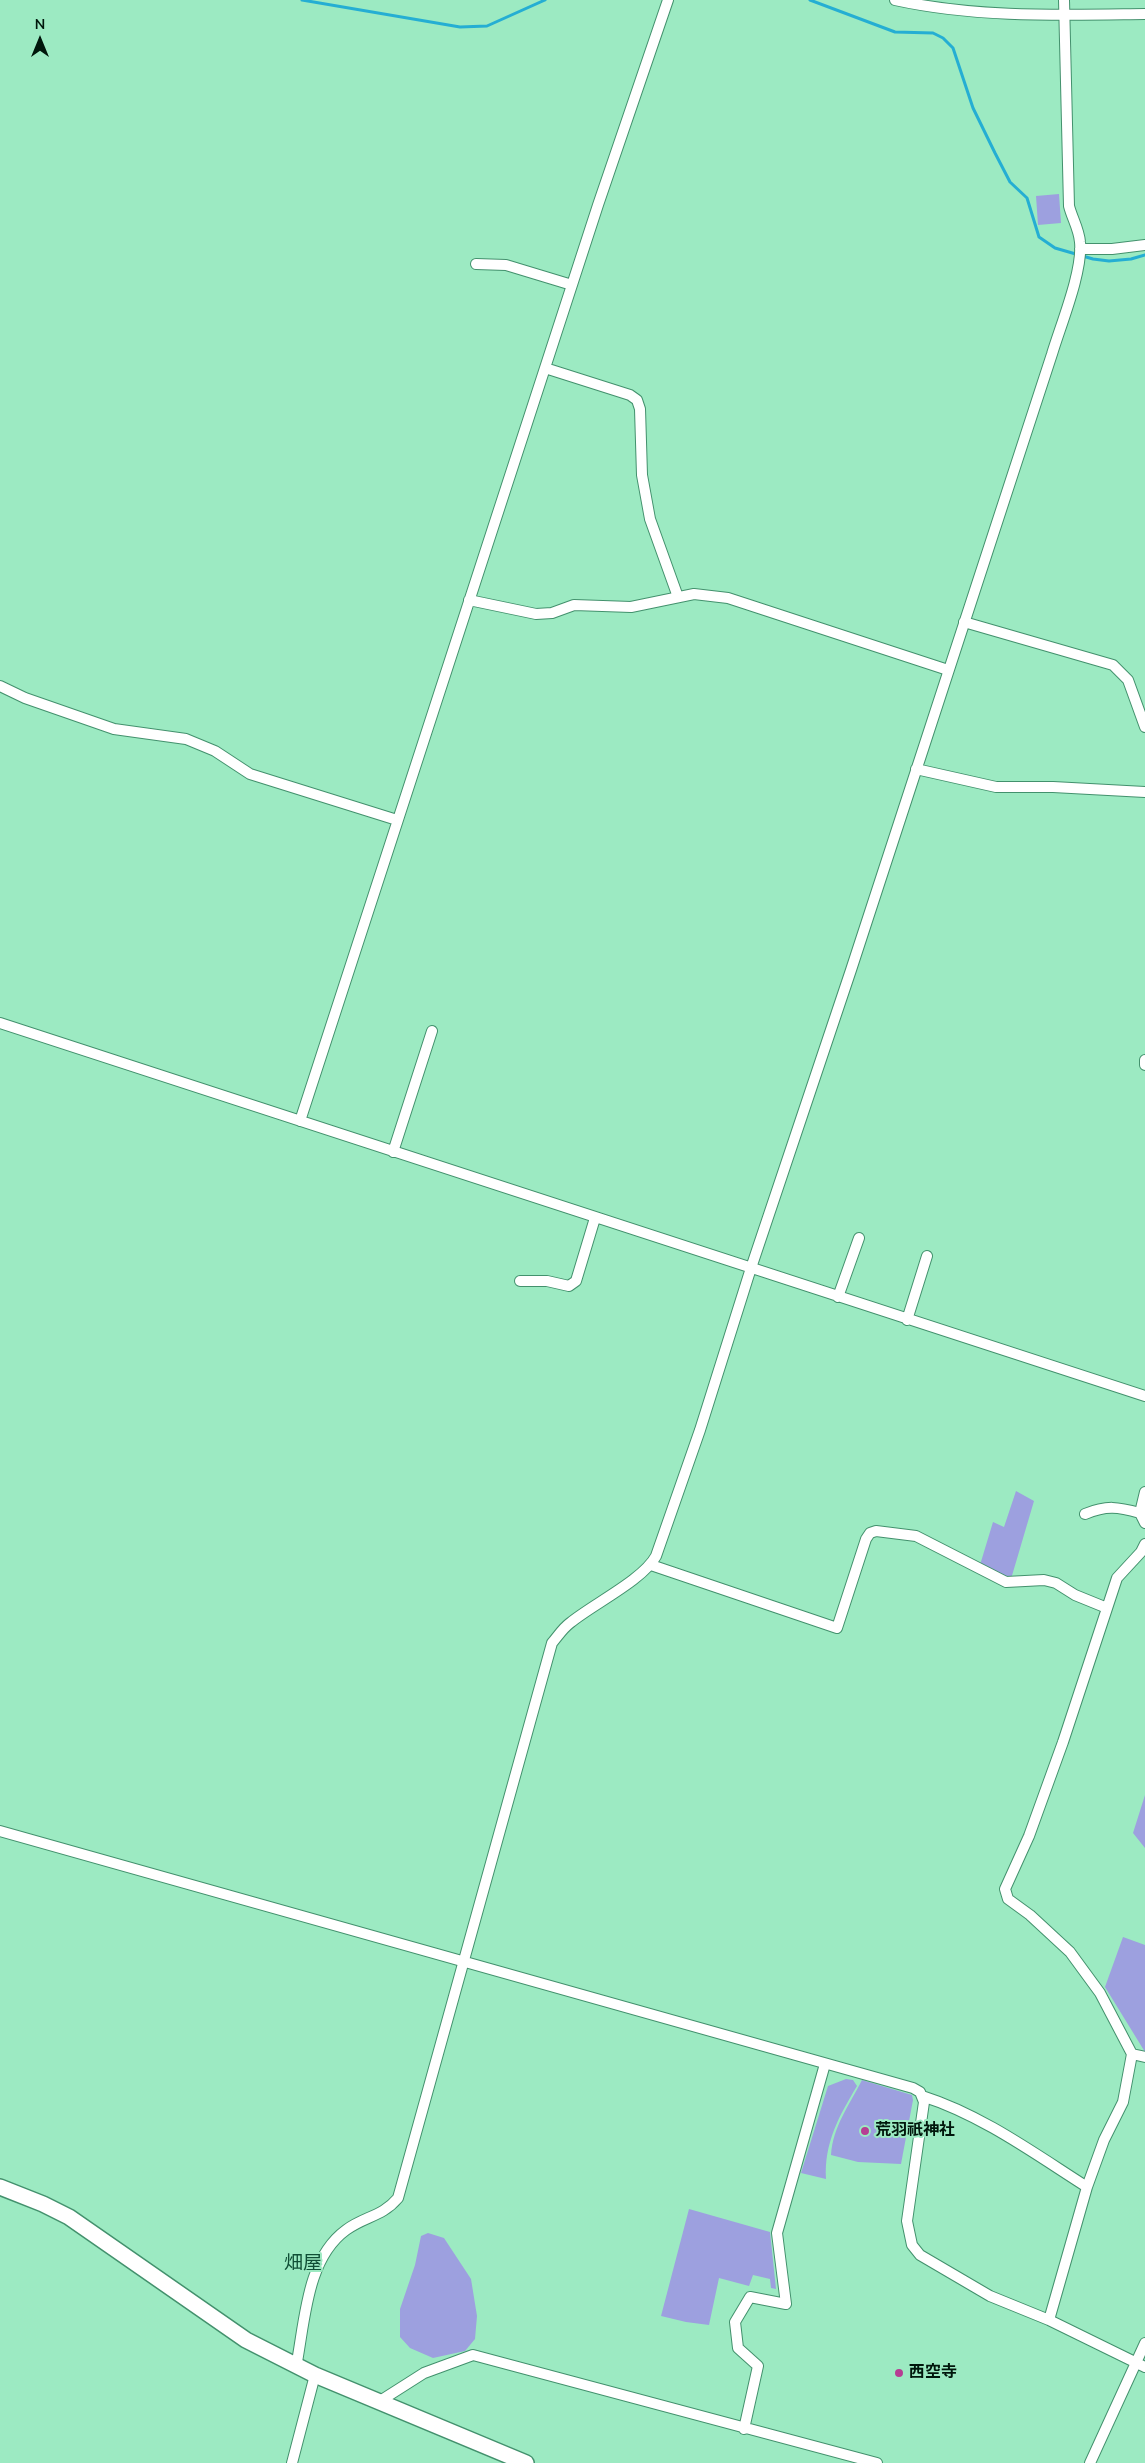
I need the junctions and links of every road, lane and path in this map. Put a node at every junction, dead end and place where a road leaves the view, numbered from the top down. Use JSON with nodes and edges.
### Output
{"nodes":[{"id":1,"x":668,"y":0,"type":"edge"},
{"id":2,"x":895,"y":0,"type":"edge"},
{"id":3,"x":1064,"y":0,"type":"edge"},
{"id":4,"x":1145,"y":14,"type":"edge"},
{"id":5,"x":1064,"y":15,"type":"junction"},
{"id":6,"x":1145,"y":245,"type":"edge"},
{"id":7,"x":1080,"y":248,"type":"junction"},
{"id":8,"x":476,"y":264,"type":"dead end"},
{"id":9,"x":572,"y":285,"type":"junction"},
{"id":10,"x":545,"y":368,"type":"junction"},
{"id":11,"x":678,"y":597,"type":"junction"},
{"id":12,"x":469,"y":600,"type":"junction"},
{"id":13,"x":964,"y":622,"type":"junction"},
{"id":14,"x":948,"y":670,"type":"junction"},
{"id":15,"x":0,"y":686,"type":"edge"},
{"id":16,"x":1145,"y":727,"type":"edge"},
{"id":17,"x":916,"y":769,"type":"junction"},
{"id":18,"x":1145,"y":792,"type":"edge"},
{"id":19,"x":397,"y":820,"type":"junction"},
{"id":20,"x":0,"y":1023,"type":"edge"},
{"id":21,"x":432,"y":1031,"type":"dead end"},
{"id":22,"x":1145,"y":1060,"type":"edge"},
{"id":23,"x":1145,"y":1066,"type":"edge"},
{"id":24,"x":300,"y":1121,"type":"junction"},
{"id":25,"x":394,"y":1152,"type":"junction"},
{"id":26,"x":595,"y":1218,"type":"junction"},
{"id":27,"x":859,"y":1238,"type":"dead end"},
{"id":28,"x":927,"y":1256,"type":"dead end"},
{"id":29,"x":751,"y":1268,"type":"junction"},
{"id":30,"x":520,"y":1281,"type":"dead end"},
{"id":31,"x":838,"y":1297,"type":"junction"},
{"id":32,"x":908,"y":1320,"type":"junction"},
{"id":33,"x":1145,"y":1396,"type":"edge"},
{"id":34,"x":1145,"y":1492,"type":"edge"},
{"id":35,"x":1140,"y":1513,"type":"junction"},
{"id":36,"x":1085,"y":1514,"type":"dead end"},
{"id":37,"x":1145,"y":1523,"type":"edge"},
{"id":38,"x":1145,"y":1544,"type":"edge"},
{"id":39,"x":651,"y":1566,"type":"junction"},
{"id":40,"x":1107,"y":1608,"type":"junction"},
{"id":41,"x":0,"y":1831,"type":"edge"},
{"id":42,"x":462,"y":1962,"type":"junction"},
{"id":43,"x":1132,"y":2054,"type":"junction"},
{"id":44,"x":1145,"y":2057,"type":"edge"},
{"id":45,"x":825,"y":2064,"type":"junction"},
{"id":46,"x":922,"y":2096,"type":"junction"},
{"id":47,"x":0,"y":2187,"type":"edge"},
{"id":48,"x":1087,"y":2188,"type":"junction"},
{"id":49,"x":1049,"y":2320,"type":"junction"},
{"id":50,"x":1145,"y":2343,"type":"edge"},
{"id":51,"x":1140,"y":2364,"type":"edge"},
{"id":52,"x":296,"y":2367,"type":"junction"},
{"id":53,"x":315,"y":2375,"type":"junction"},
{"id":54,"x":380,"y":2401,"type":"junction"},
{"id":55,"x":744,"y":2429,"type":"junction"},
{"id":56,"x":292,"y":2463,"type":"edge"},
{"id":57,"x":526,"y":2463,"type":"edge"},
{"id":58,"x":877,"y":2463,"type":"edge"},
{"id":59,"x":1090,"y":2463,"type":"edge"}],
"edges":[{"from":1,"to":9,"type":"street"},
{"from":2,"to":5,"type":"street"},
{"from":3,"to":5,"type":"street"},
{"from":4,"to":5,"type":"street"},
{"from":5,"to":7,"type":"street"},
{"from":6,"to":7,"type":"street"},
{"from":7,"to":13,"type":"street"},
{"from":8,"to":9,"type":"street"},
{"from":9,"to":10,"type":"street"},
{"from":10,"to":11,"type":"street"},
{"from":10,"to":12,"type":"street"},
{"from":11,"to":12,"type":"street"},
{"from":11,"to":14,"type":"street"},
{"from":12,"to":19,"type":"street"},
{"from":13,"to":14,"type":"street"},
{"from":13,"to":16,"type":"street"},
{"from":14,"to":17,"type":"street"},
{"from":15,"to":19,"type":"street"},
{"from":17,"to":18,"type":"street"},
{"from":17,"to":29,"type":"street"},
{"from":19,"to":24,"type":"street"},
{"from":20,"to":24,"type":"street"},
{"from":21,"to":25,"type":"street"},
{"from":22,"to":23,"type":"street"},
{"from":24,"to":25,"type":"street"},
{"from":25,"to":26,"type":"street"},
{"from":26,"to":29,"type":"street"},
{"from":26,"to":30,"type":"street"},
{"from":27,"to":31,"type":"street"},
{"from":28,"to":32,"type":"street"},
{"from":29,"to":31,"type":"street"},
{"from":29,"to":39,"type":"street"},
{"from":31,"to":32,"type":"street"},
{"from":32,"to":33,"type":"street"},
{"from":34,"to":35,"type":"street"},
{"from":35,"to":36,"type":"street"},
{"from":35,"to":37,"type":"street"},
{"from":38,"to":40,"type":"street"},
{"from":39,"to":40,"type":"street"},
{"from":39,"to":42,"type":"street"},
{"from":40,"to":43,"type":"street"},
{"from":41,"to":42,"type":"street"},
{"from":42,"to":45,"type":"street"},
{"from":42,"to":52,"type":"street"},
{"from":43,"to":44,"type":"street"},
{"from":43,"to":48,"type":"street"},
{"from":45,"to":46,"type":"street"},
{"from":45,"to":55,"type":"street"},
{"from":46,"to":48,"type":"street"},
{"from":46,"to":49,"type":"street"},
{"from":47,"to":52,"type":"street"},
{"from":48,"to":49,"type":"street"},
{"from":49,"to":51,"type":"street"},
{"from":50,"to":51,"type":"street"},
{"from":51,"to":59,"type":"street"},
{"from":52,"to":53,"type":"street"},
{"from":53,"to":54,"type":"street"},
{"from":53,"to":56,"type":"street"},
{"from":54,"to":55,"type":"street"},
{"from":54,"to":57,"type":"street"},
{"from":55,"to":58,"type":"street"}]}
